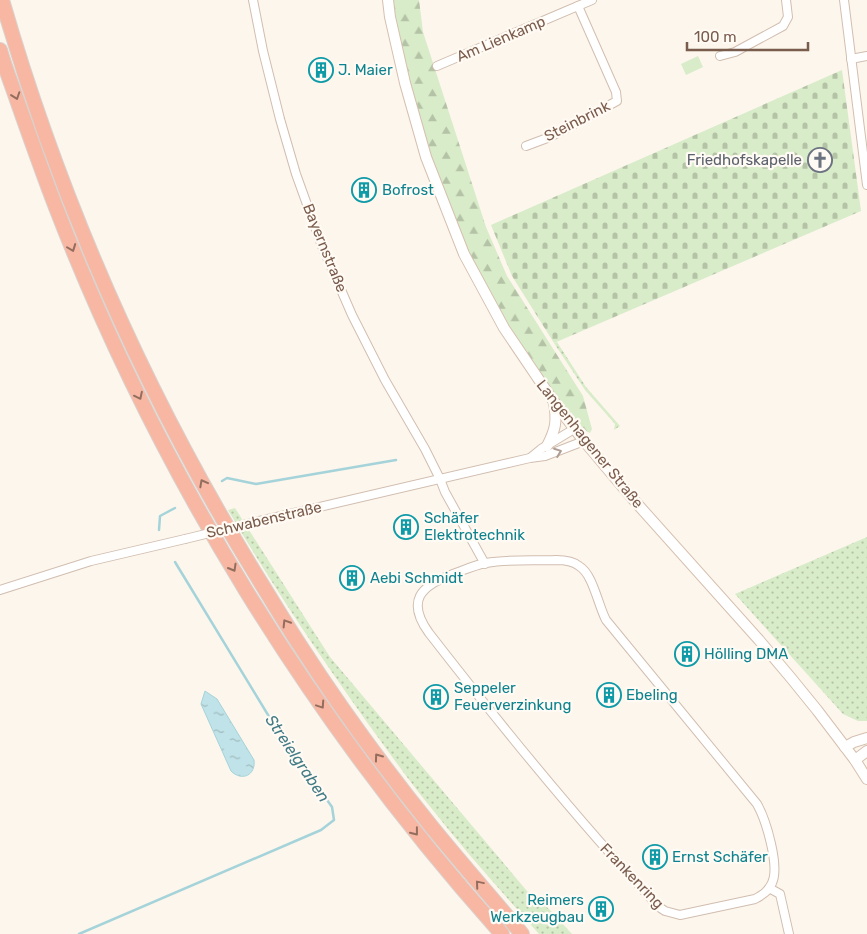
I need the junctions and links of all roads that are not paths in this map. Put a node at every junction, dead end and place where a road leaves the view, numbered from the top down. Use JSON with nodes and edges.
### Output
{"nodes":[{"id":1,"x":2,"y":0,"type":"edge"},
{"id":2,"x":253,"y":0,"type":"edge"},
{"id":3,"x":388,"y":0,"type":"edge"},
{"id":4,"x":592,"y":0,"type":"edge"},
{"id":5,"x":786,"y":0,"type":"edge"},
{"id":6,"x":844,"y":0,"type":"edge"},
{"id":7,"x":578,"y":6,"type":"junction"},
{"id":8,"x":0,"y":50,"type":"edge"},
{"id":9,"x":720,"y":56,"type":"dead end"},
{"id":10,"x":867,"y":56,"type":"edge"},
{"id":11,"x":851,"y":58,"type":"junction"},
{"id":12,"x":437,"y":66,"type":"dead end"},
{"id":13,"x":526,"y":146,"type":"dead end"},
{"id":14,"x":867,"y":185,"type":"edge"},
{"id":15,"x":554,"y":402,"type":"junction"},
{"id":16,"x":574,"y":429,"type":"junction"},
{"id":17,"x":584,"y":441,"type":"junction"},
{"id":18,"x":547,"y":446,"type":"junction"},
{"id":19,"x":530,"y":458,"type":"junction"},
{"id":20,"x":440,"y":479,"type":"junction"},
{"id":21,"x":485,"y":564,"type":"junction"},
{"id":22,"x":0,"y":590,"type":"edge"},
{"id":23,"x":867,"y":738,"type":"edge"},
{"id":24,"x":845,"y":747,"type":"junction"},
{"id":25,"x":867,"y":751,"type":"edge"},
{"id":26,"x":854,"y":760,"type":"junction"},
{"id":27,"x":867,"y":779,"type":"edge"},
{"id":28,"x":770,"y":888,"type":"junction"},
{"id":29,"x":502,"y":934,"type":"edge"},
{"id":30,"x":522,"y":934,"type":"edge"},
{"id":31,"x":789,"y":934,"type":"edge"}],
"edges":[{"from":30,"to":1,"type":"highway","one_way":true},
{"from":2,"to":20,"type":"street","name":"Bayernstraße"},
{"from":3,"to":15,"type":"main road","name":"Langenhagener Straße"},
{"from":4,"to":7,"type":"street","name":"Am Lienkamp"},
{"from":5,"to":9,"type":"street"},
{"from":6,"to":11,"type":"street"},
{"from":7,"to":12,"type":"street","name":"Am Lienkamp"},
{"from":7,"to":13,"type":"street","name":"Steinbrink"},
{"from":8,"to":29,"type":"highway","one_way":true},
{"from":10,"to":11,"type":"street"},
{"from":11,"to":14,"type":"street"},
{"from":15,"to":16,"type":"main road","name":"Langenhagener Straße"},
{"from":15,"to":18,"type":"main road"},
{"from":16,"to":17,"type":"main road","name":"Langenhagener Straße"},
{"from":16,"to":18,"type":"street","name":"Schwabenstraße"},
{"from":19,"to":17,"type":"street","name":"Schwabenstraße","one_way":true},
{"from":17,"to":24,"type":"main road","name":"Langenhagener Straße"},
{"from":18,"to":19,"type":"street","name":"Schwabenstraße"},
{"from":19,"to":20,"type":"street","name":"Schwabenstraße"},
{"from":20,"to":21,"type":"street"},
{"from":20,"to":22,"type":"street","name":"Schwabenstraße","bridge":true},
{"from":21,"to":28,"type":"street","name":"Frankenring"},
{"from":21,"to":28,"type":"street","name":"Frankenring"},
{"from":23,"to":24,"type":"main road"},
{"from":24,"to":26,"type":"main road","name":"Langenhagener Straße"},
{"from":25,"to":26,"type":"main road"},
{"from":26,"to":27,"type":"main road","name":"Langenhagener Straße"},
{"from":28,"to":31,"type":"street"}]}
